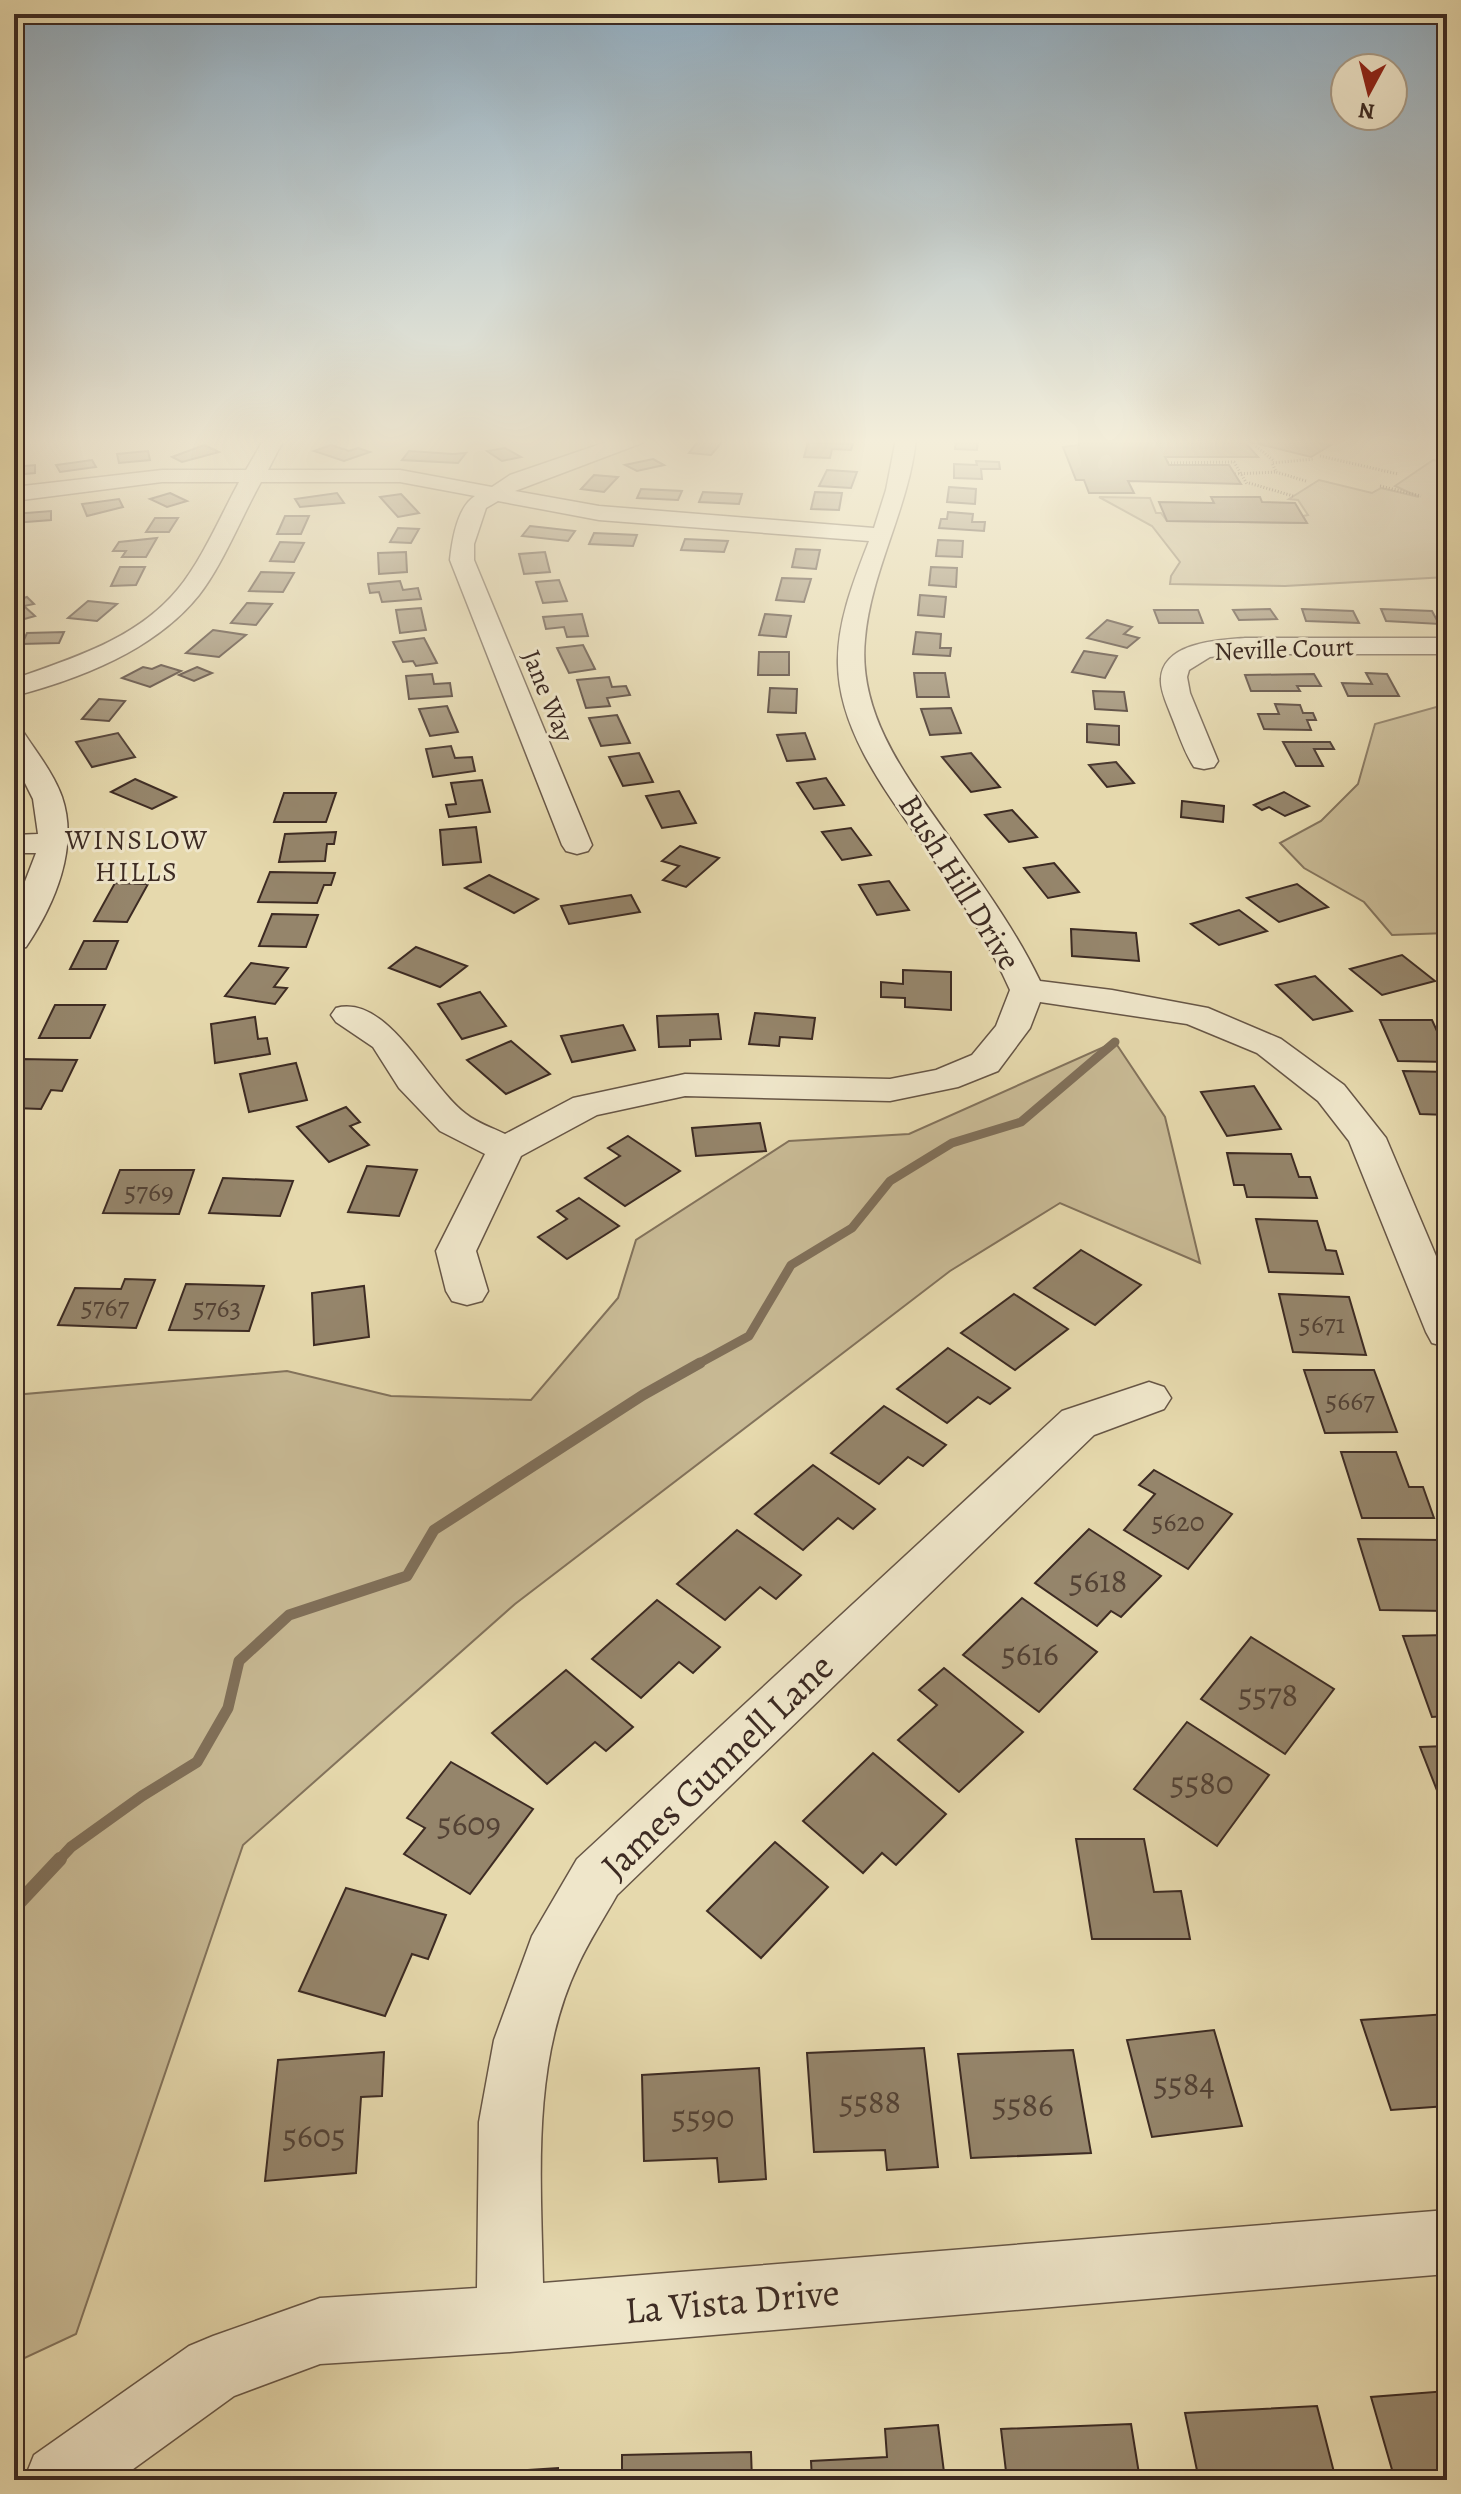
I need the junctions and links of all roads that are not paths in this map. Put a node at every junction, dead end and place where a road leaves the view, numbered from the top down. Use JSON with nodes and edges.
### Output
{"nodes":[{"id":1,"x":210,"y":555,"type":"edge"},
{"id":2,"x":462,"y":555,"type":"edge"},
{"id":3,"x":876,"y":555,"type":"edge"},
{"id":4,"x":1447,"y":646,"type":"edge"},
{"id":5,"x":14,"y":688,"type":"edge"},
{"id":6,"x":14,"y":739,"type":"edge"},
{"id":7,"x":1204,"y":761,"type":"dead end"},
{"id":8,"x":54,"y":843,"type":"junction"},
{"id":9,"x":14,"y":844,"type":"edge"},
{"id":10,"x":577,"y":845,"type":"dead end"},
{"id":11,"x":14,"y":940,"type":"edge"},
{"id":12,"x":1027,"y":990,"type":"junction"},
{"id":13,"x":348,"y":1015,"type":"dead end"},
{"id":14,"x":506,"y":1149,"type":"junction"},
{"id":15,"x":467,"y":1291,"type":"dead end"},
{"id":16,"x":1447,"y":1332,"type":"edge"},
{"id":17,"x":1149,"y":1398,"type":"dead end"},
{"id":18,"x":1447,"y":2242,"type":"edge"},
{"id":19,"x":510,"y":2319,"type":"junction"},
{"id":20,"x":59,"y":2480,"type":"edge"}],
"edges":[{"from":1,"to":5,"type":"street"},
{"from":2,"to":10,"type":"street","name":"Jane Way"},
{"from":3,"to":12,"type":"street","name":"Bush Hill Drive"},
{"from":4,"to":7,"type":"street","name":"Neville Court"},
{"from":6,"to":8,"type":"street"},
{"from":8,"to":9,"type":"street"},
{"from":8,"to":11,"type":"street"},
{"from":12,"to":14,"type":"street","name":"Bush Hill Drive"},
{"from":12,"to":16,"type":"street"},
{"from":13,"to":14,"type":"street"},
{"from":14,"to":15,"type":"street"},
{"from":17,"to":19,"type":"street","name":"James Gunnell Lane"},
{"from":18,"to":19,"type":"street","name":"La Vista Drive"},
{"from":19,"to":20,"type":"street","name":"La Vista Drive"}]}
